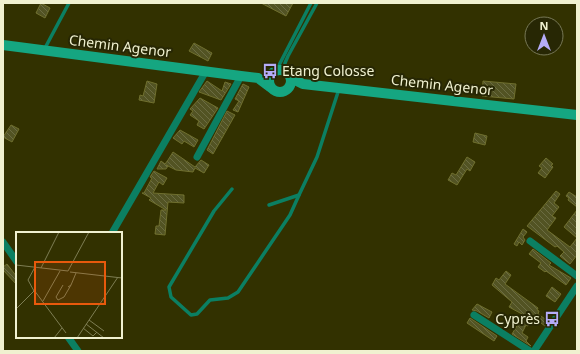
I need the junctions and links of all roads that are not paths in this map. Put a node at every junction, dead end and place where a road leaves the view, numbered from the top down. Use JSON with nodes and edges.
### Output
{"nodes":[{"id":1,"x":69,"y":3,"type":"edge"},
{"id":2,"x":312,"y":3,"type":"edge"},
{"id":3,"x":317,"y":3,"type":"edge"},
{"id":4,"x":3,"y":45,"type":"edge"},
{"id":5,"x":43,"y":51,"type":"junction"},
{"id":6,"x":206,"y":71,"type":"junction"},
{"id":7,"x":241,"y":76,"type":"junction"},
{"id":8,"x":282,"y":76,"type":"junction"},
{"id":9,"x":258,"y":78,"type":"junction"},
{"id":10,"x":270,"y":87,"type":"junction"},
{"id":11,"x":339,"y":88,"type":"junction"},
{"id":12,"x":577,"y":115,"type":"edge"},
{"id":13,"x":197,"y":157,"type":"dead end"},
{"id":14,"x":232,"y":189,"type":"dead end"},
{"id":15,"x":299,"y":194,"type":"junction"},
{"id":16,"x":269,"y":205,"type":"dead end"},
{"id":17,"x":113,"y":232,"type":"edge"},
{"id":18,"x":530,"y":241,"type":"dead end"},
{"id":19,"x":3,"y":242,"type":"edge"},
{"id":20,"x":16,"y":261,"type":"edge"},
{"id":21,"x":577,"y":276,"type":"edge"},
{"id":22,"x":577,"y":286,"type":"edge"},
{"id":23,"x":474,"y":315,"type":"dead end"},
{"id":24,"x":69,"y":338,"type":"edge"},
{"id":25,"x":78,"y":351,"type":"edge"},
{"id":26,"x":530,"y":351,"type":"edge"},
{"id":27,"x":534,"y":351,"type":"edge"}],
"edges":[{"from":1,"to":5,"type":"lane"},
{"from":2,"to":8,"type":"lane"},
{"from":3,"to":8,"type":"lane"},
{"from":4,"to":5,"type":"main road","name":"Chemin Agenor"},
{"from":5,"to":6,"type":"main road","name":"Chemin Agenor"},
{"from":6,"to":7,"type":"main road","name":"Chemin Agenor"},
{"from":6,"to":17,"type":"street"},
{"from":7,"to":9,"type":"main road","name":"Chemin Agenor"},
{"from":7,"to":13,"type":"street"},
{"from":8,"to":9,"type":"main road","name":"Chemin Agenor"},
{"from":8,"to":10,"type":"main road"},
{"from":8,"to":10,"type":"main road","name":"Chemin Agenor"},
{"from":8,"to":11,"type":"main road","name":"Chemin Agenor"},
{"from":9,"to":10,"type":"main road"},
{"from":11,"to":12,"type":"main road","name":"Chemin Agenor"},
{"from":11,"to":15,"type":"lane"},
{"from":14,"to":15,"type":"lane"},
{"from":15,"to":16,"type":"lane"},
{"from":18,"to":21,"type":"street"},
{"from":19,"to":20,"type":"street"},
{"from":22,"to":27,"type":"street"},
{"from":23,"to":26,"type":"street"},
{"from":24,"to":25,"type":"street"}]}
